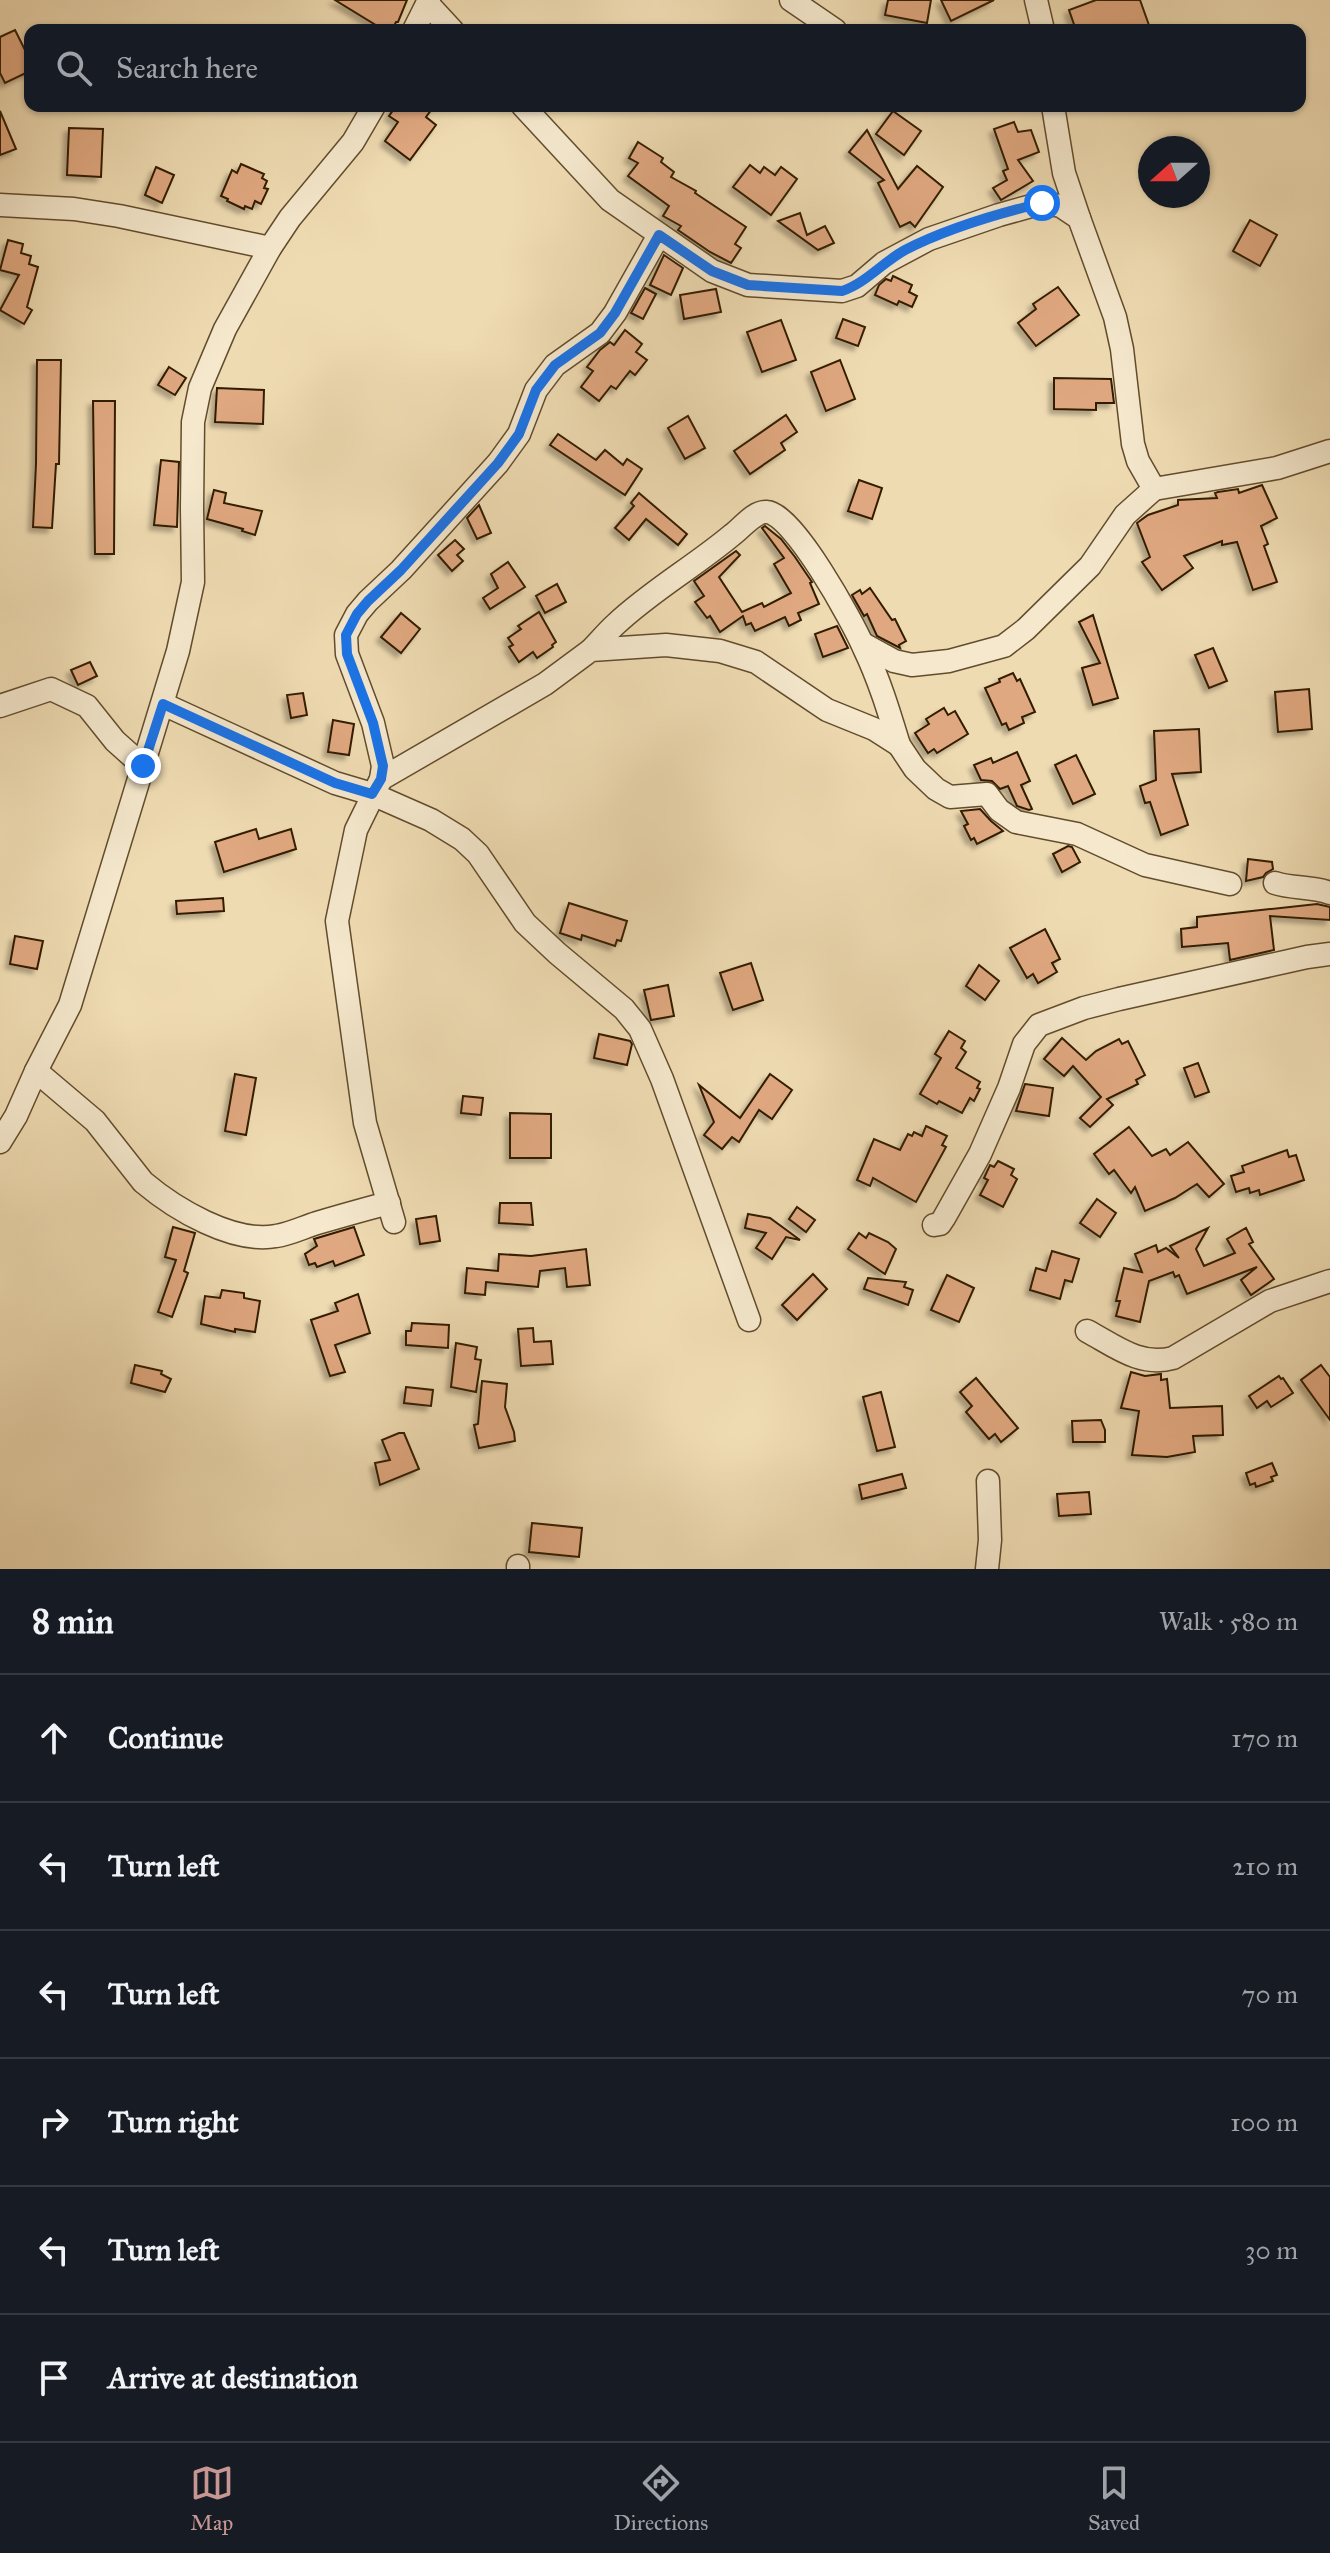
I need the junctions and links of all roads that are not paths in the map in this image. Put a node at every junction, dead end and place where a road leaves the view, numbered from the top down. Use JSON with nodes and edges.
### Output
{"nodes":[{"id":1,"x":791,"y":0,"type":"edge"},
{"id":2,"x":1036,"y":0,"type":"edge"},
{"id":3,"x":428,"y":2,"type":"edge"},
{"id":4,"x":417,"y":24,"type":"edge"},
{"id":5,"x":447,"y":24,"type":"edge"},
{"id":6,"x":826,"y":24,"type":"edge"},
{"id":7,"x":1042,"y":24,"type":"edge"},
{"id":8,"x":370,"y":112,"type":"edge"},
{"id":9,"x":529,"y":112,"type":"edge"},
{"id":10,"x":1054,"y":112,"type":"edge"},
{"id":11,"x":0,"y":205,"type":"edge"},
{"id":12,"x":1079,"y":218,"type":"junction"},
{"id":13,"x":659,"y":235,"type":"junction"},
{"id":14,"x":270,"y":248,"type":"junction"},
{"id":15,"x":1330,"y":451,"type":"edge"},
{"id":16,"x":1154,"y":489,"type":"junction"},
{"id":17,"x":863,"y":644,"type":"junction"},
{"id":18,"x":591,"y":650,"type":"junction"},
{"id":19,"x":163,"y":704,"type":"junction"},
{"id":20,"x":0,"y":706,"type":"edge"},
{"id":21,"x":899,"y":745,"type":"junction"},
{"id":22,"x":143,"y":766,"type":"junction"},
{"id":23,"x":377,"y":786,"type":"junction"},
{"id":24,"x":1275,"y":883,"type":"dead end"},
{"id":25,"x":1230,"y":884,"type":"dead end"},
{"id":26,"x":1330,"y":893,"type":"edge"},
{"id":27,"x":1330,"y":954,"type":"edge"},
{"id":28,"x":36,"y":1071,"type":"junction"},
{"id":29,"x":0,"y":1142,"type":"edge"},
{"id":30,"x":934,"y":1225,"type":"dead end"},
{"id":31,"x":1330,"y":1281,"type":"edge"},
{"id":32,"x":749,"y":1320,"type":"dead end"},
{"id":33,"x":1087,"y":1331,"type":"dead end"},
{"id":34,"x":988,"y":1481,"type":"dead end"},
{"id":35,"x":987,"y":1569,"type":"edge"}],
"edges":[{"from":1,"to":6,"type":"street"},
{"from":2,"to":7,"type":"street"},
{"from":3,"to":4,"type":"street"},
{"from":3,"to":5,"type":"street"},
{"from":8,"to":14,"type":"street"},
{"from":9,"to":13,"type":"street"},
{"from":10,"to":12,"type":"street"},
{"from":11,"to":14,"type":"street"},
{"from":12,"to":13,"type":"street"},
{"from":12,"to":16,"type":"street"},
{"from":13,"to":23,"type":"street"},
{"from":14,"to":19,"type":"street"},
{"from":15,"to":16,"type":"street"},
{"from":16,"to":17,"type":"street"},
{"from":17,"to":18,"type":"street"},
{"from":17,"to":21,"type":"street"},
{"from":18,"to":21,"type":"street"},
{"from":18,"to":23,"type":"street"},
{"from":19,"to":22,"type":"street"},
{"from":19,"to":23,"type":"street"},
{"from":20,"to":22,"type":"street"},
{"from":21,"to":25,"type":"street"},
{"from":22,"to":28,"type":"street"},
{"from":23,"to":28,"type":"street"},
{"from":23,"to":32,"type":"street"},
{"from":24,"to":26,"type":"street"},
{"from":27,"to":30,"type":"street"},
{"from":28,"to":29,"type":"street"},
{"from":31,"to":33,"type":"street"},
{"from":34,"to":35,"type":"street"}]}
